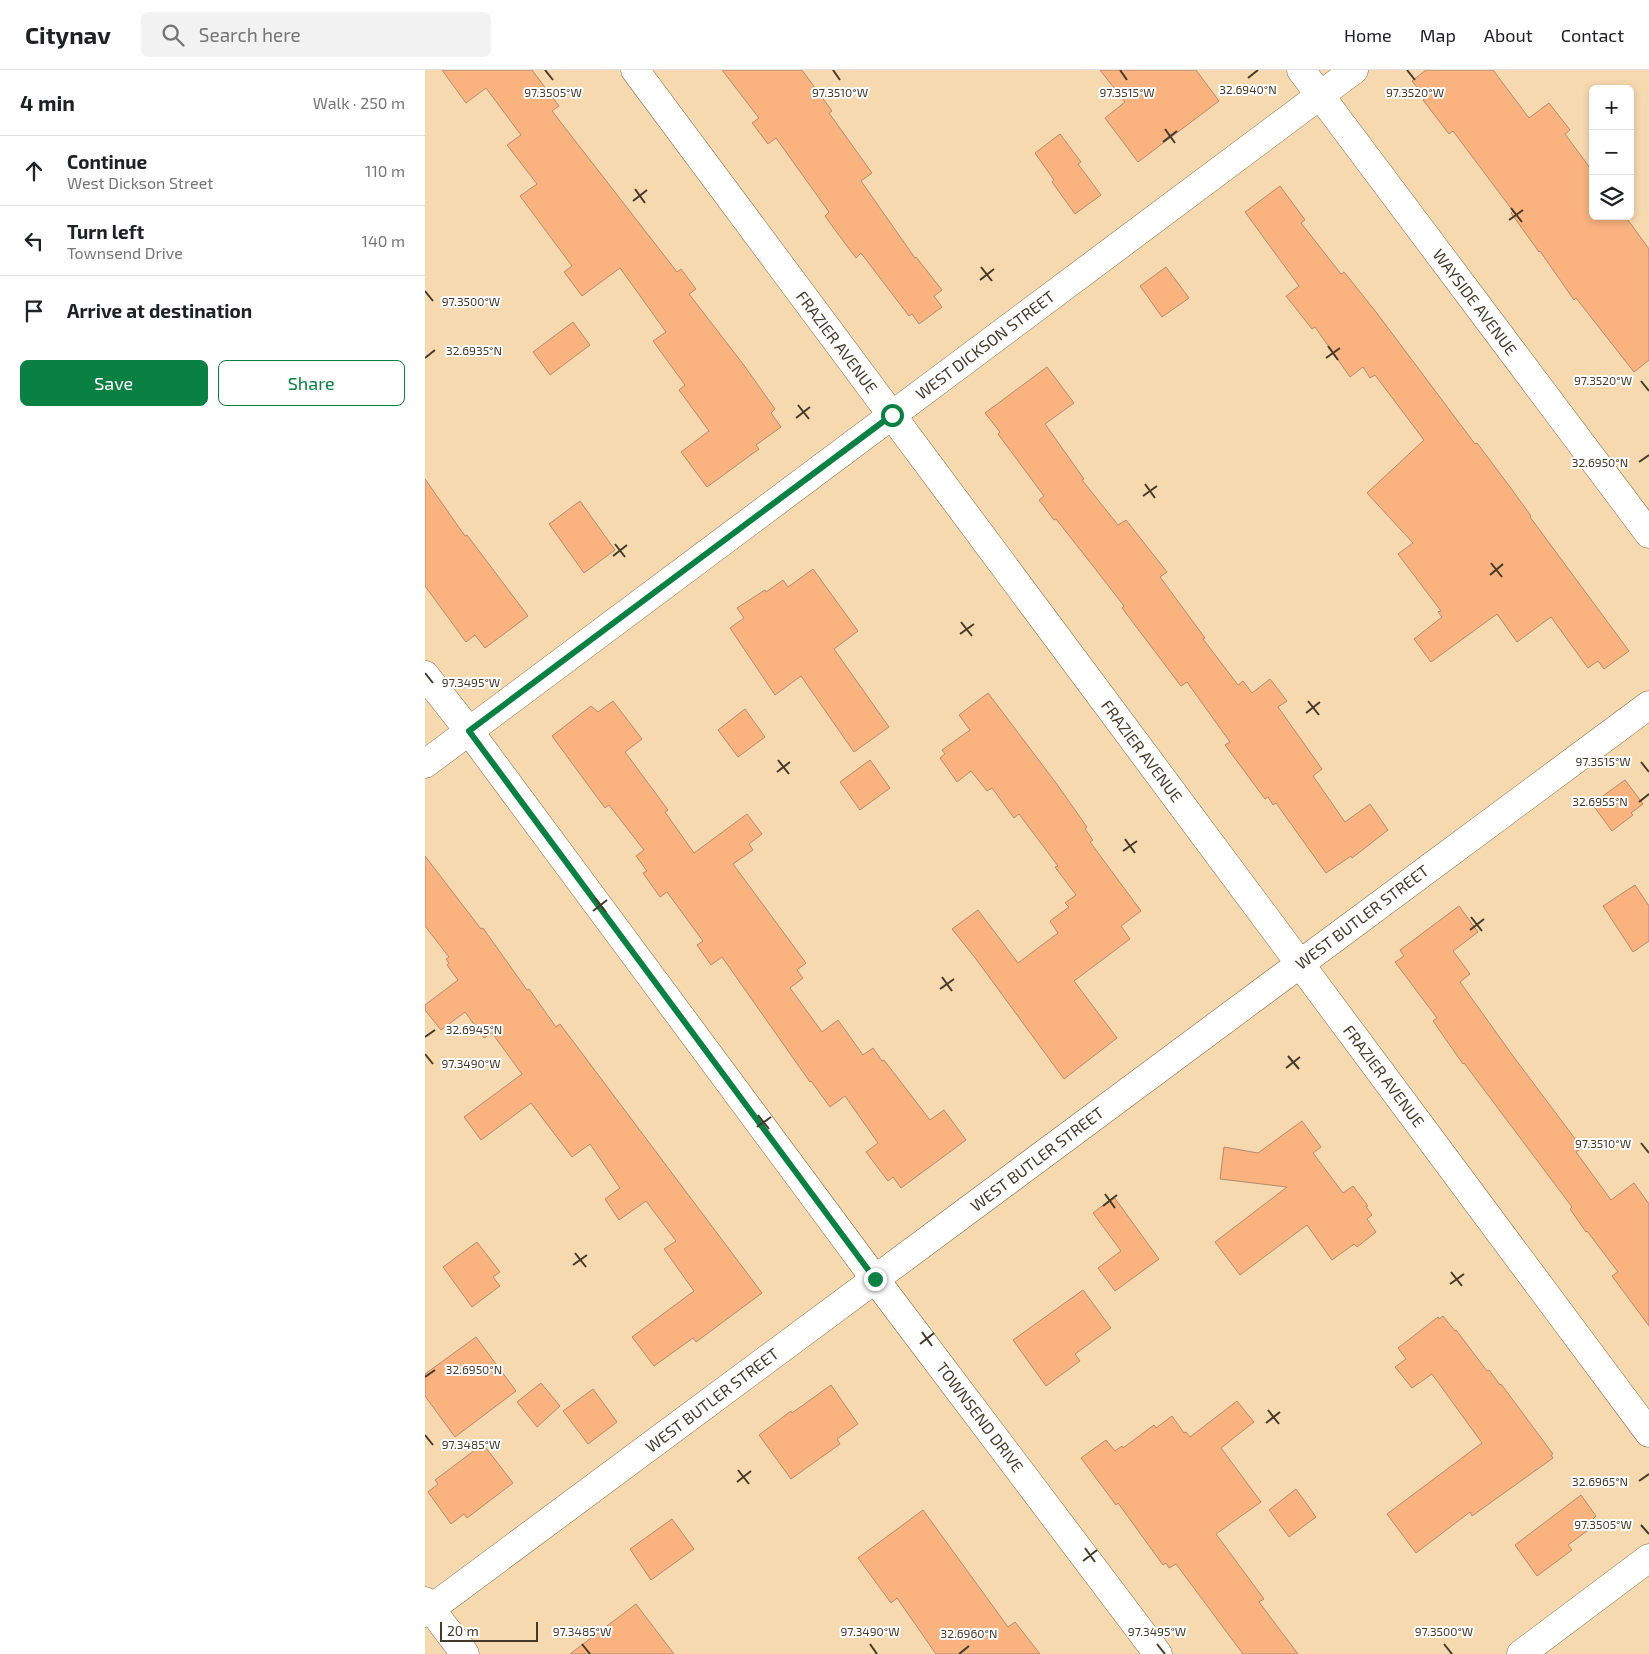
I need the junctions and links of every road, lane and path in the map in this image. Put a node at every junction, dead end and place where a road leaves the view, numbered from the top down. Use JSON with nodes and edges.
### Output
{"nodes":[{"id":1,"x":635,"y":70,"type":"edge"},
{"id":2,"x":1301,"y":70,"type":"edge"},
{"id":3,"x":1354,"y":70,"type":"edge"},
{"id":4,"x":1320,"y":95,"type":"junction"},
{"id":5,"x":892,"y":415,"type":"junction"},
{"id":6,"x":1649,"y":534,"type":"edge"},
{"id":7,"x":425,"y":675,"type":"edge"},
{"id":8,"x":1649,"y":704,"type":"edge"},
{"id":9,"x":469,"y":731,"type":"junction"},
{"id":10,"x":425,"y":764,"type":"edge"},
{"id":11,"x":1300,"y":964,"type":"junction"},
{"id":12,"x":875,"y":1279,"type":"junction"},
{"id":13,"x":1649,"y":1433,"type":"edge"},
{"id":14,"x":1649,"y":1558,"type":"edge"},
{"id":15,"x":427,"y":1608,"type":"edge"},
{"id":16,"x":465,"y":1654,"type":"edge"},
{"id":17,"x":1158,"y":1654,"type":"edge"},
{"id":18,"x":1521,"y":1654,"type":"edge"}],
"edges":[{"from":1,"to":5,"type":"street","name":"FRAZIER AVENUE"},
{"from":2,"to":4,"type":"street","name":"WAYSIDE AVENUE"},
{"from":3,"to":4,"type":"street","name":"WEST DICKSON STREET"},
{"from":4,"to":5,"type":"street","name":"WEST DICKSON STREET"},
{"from":4,"to":6,"type":"street","name":"WAYSIDE AVENUE"},
{"from":5,"to":9,"type":"street","name":"WEST DICKSON STREET"},
{"from":5,"to":11,"type":"street","name":"FRAZIER AVENUE"},
{"from":7,"to":9,"type":"street","name":"TOWNSEND DRIVE"},
{"from":8,"to":11,"type":"street","name":"WEST BUTLER STREET"},
{"from":9,"to":10,"type":"street","name":"WEST DICKSON STREET"},
{"from":9,"to":12,"type":"street","name":"TOWNSEND DRIVE"},
{"from":11,"to":12,"type":"street","name":"WEST BUTLER STREET"},
{"from":11,"to":13,"type":"street","name":"FRAZIER AVENUE"},
{"from":12,"to":15,"type":"street","name":"WEST BUTLER STREET"},
{"from":12,"to":17,"type":"street","name":"TOWNSEND DRIVE"},
{"from":14,"to":18,"type":"street"},
{"from":15,"to":16,"type":"street"}]}
